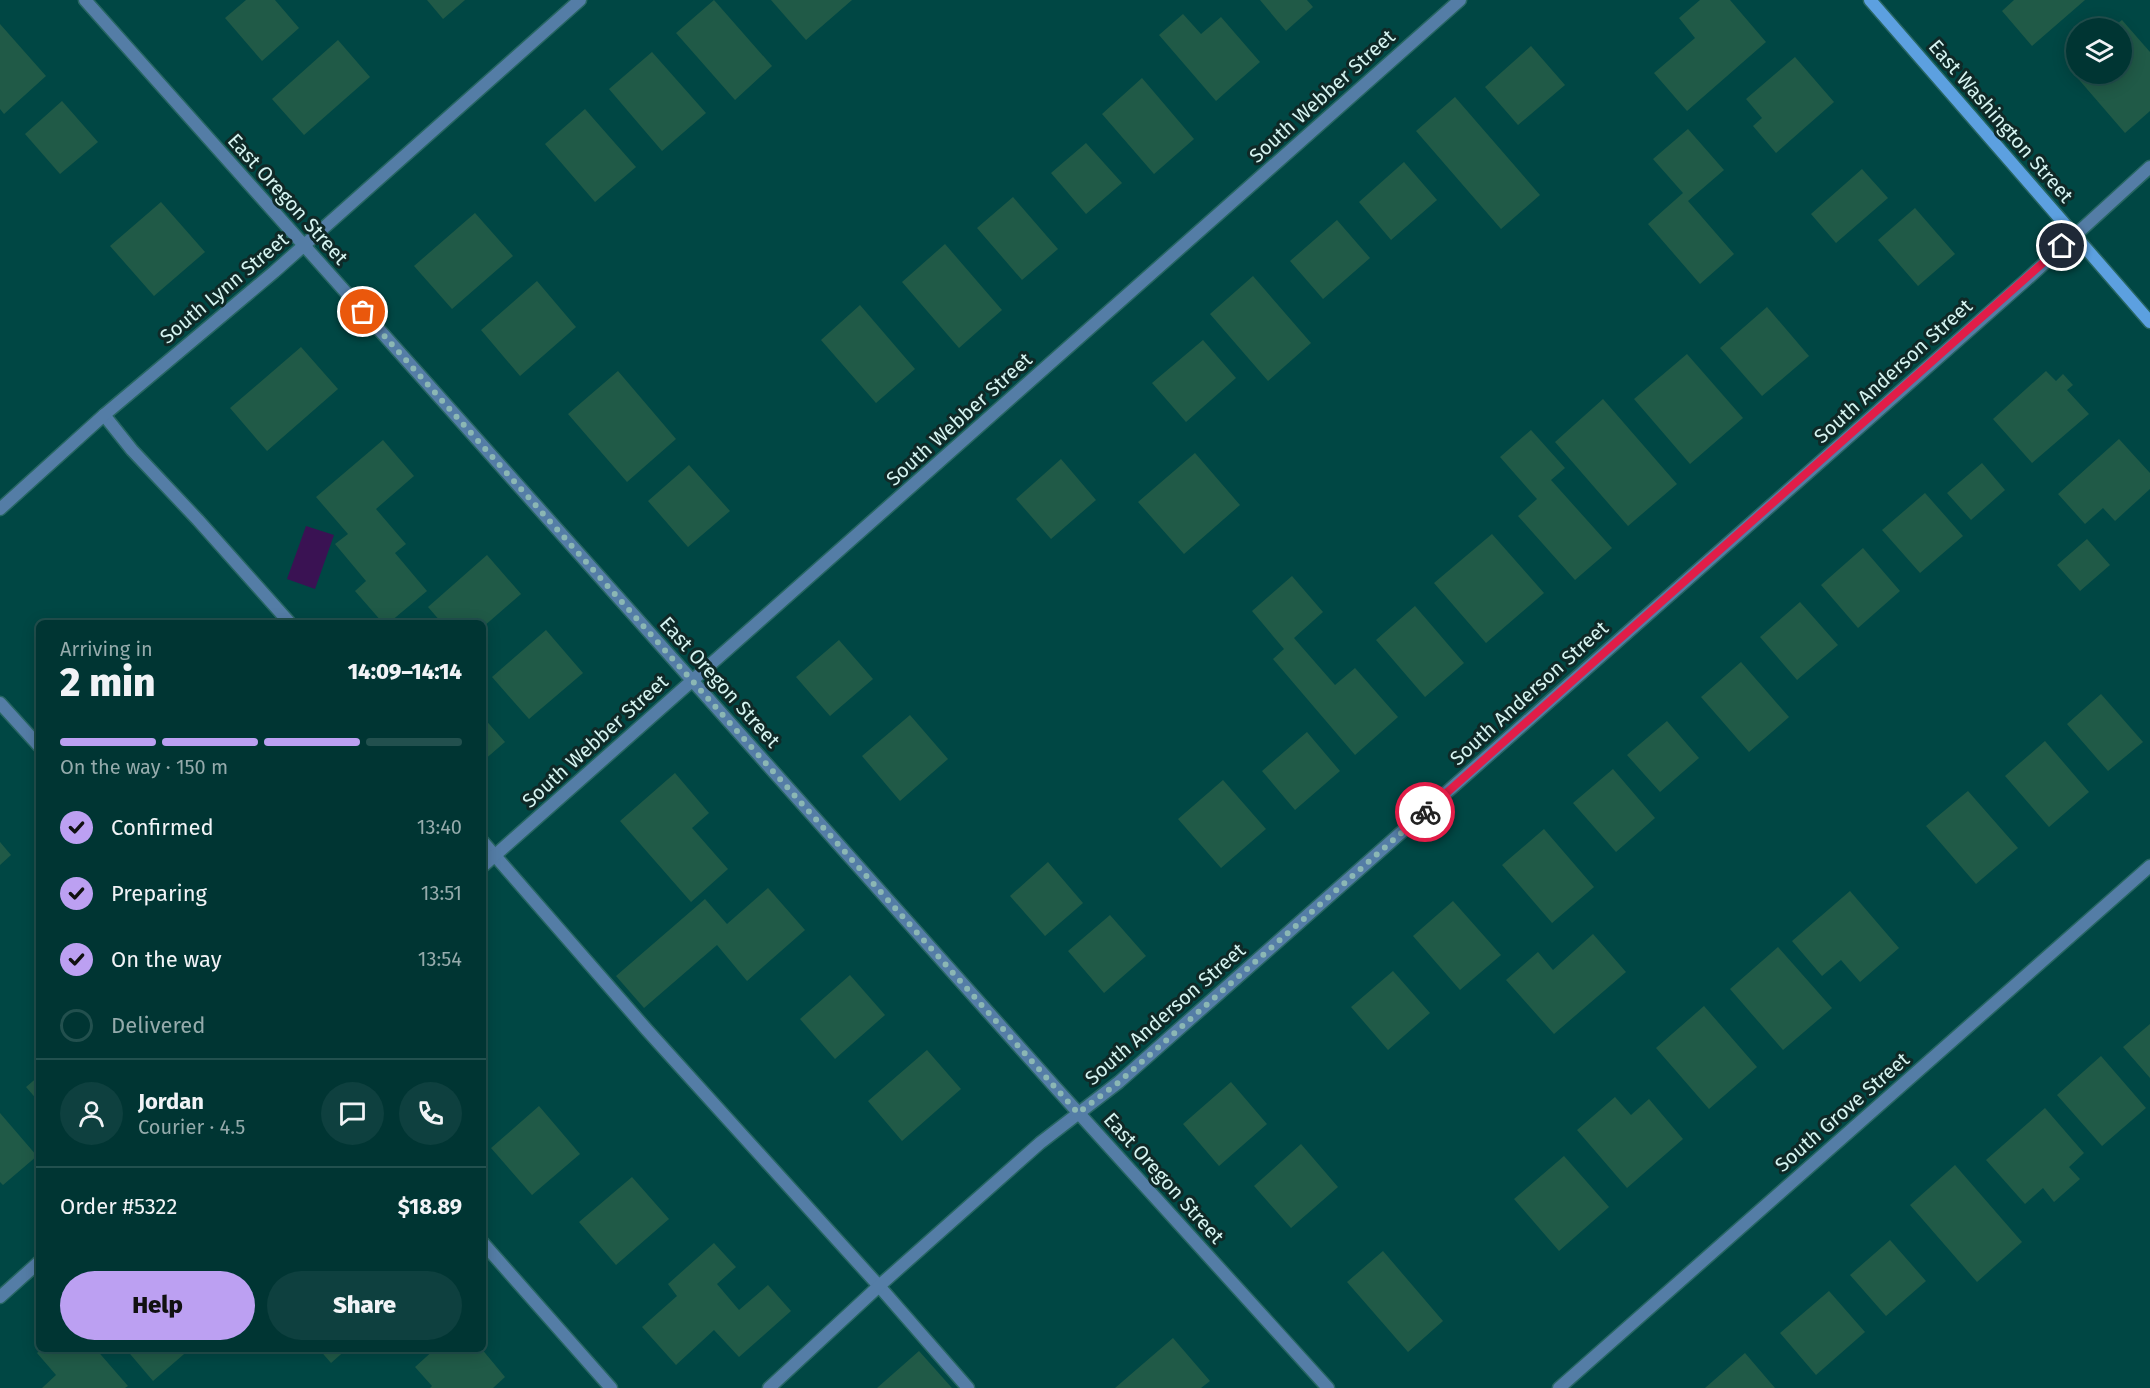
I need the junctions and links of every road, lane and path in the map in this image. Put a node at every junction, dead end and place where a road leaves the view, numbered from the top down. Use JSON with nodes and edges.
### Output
{"nodes":[{"id":1,"x":85,"y":0,"type":"edge"},
{"id":2,"x":579,"y":0,"type":"edge"},
{"id":3,"x":1460,"y":0,"type":"edge"},
{"id":4,"x":1870,"y":0,"type":"edge"},
{"id":5,"x":2150,"y":167,"type":"edge"},
{"id":6,"x":2074,"y":236,"type":"junction"},
{"id":7,"x":304,"y":245,"type":"junction"},
{"id":8,"x":2150,"y":322,"type":"edge"},
{"id":9,"x":104,"y":415,"type":"junction"},
{"id":10,"x":0,"y":509,"type":"edge"},
{"id":11,"x":287,"y":620,"type":"edge"},
{"id":12,"x":692,"y":681,"type":"junction"},
{"id":13,"x":0,"y":703,"type":"edge"},
{"id":14,"x":36,"y":743,"type":"edge"},
{"id":15,"x":486,"y":846,"type":"edge"},
{"id":16,"x":495,"y":856,"type":"junction"},
{"id":17,"x":486,"y":864,"type":"edge"},
{"id":18,"x":2150,"y":866,"type":"edge"},
{"id":19,"x":1078,"y":1113,"type":"junction"},
{"id":20,"x":486,"y":1246,"type":"edge"},
{"id":21,"x":36,"y":1265,"type":"edge"},
{"id":22,"x":879,"y":1287,"type":"junction"},
{"id":23,"x":0,"y":1297,"type":"edge"},
{"id":24,"x":611,"y":1388,"type":"edge"},
{"id":25,"x":770,"y":1388,"type":"edge"},
{"id":26,"x":968,"y":1388,"type":"edge"},
{"id":27,"x":1328,"y":1388,"type":"edge"},
{"id":28,"x":1559,"y":1388,"type":"edge"}],
"edges":[{"from":1,"to":7,"type":"street","name":"East Oregon Street"},
{"from":2,"to":7,"type":"street","name":"South Lynn Street"},
{"from":3,"to":12,"type":"street","name":"South Webber Street"},
{"from":4,"to":6,"type":"main road","name":"East Washington Street"},
{"from":5,"to":6,"type":"street","name":"South Anderson Street"},
{"from":6,"to":8,"type":"main road","name":"East Washington Street"},
{"from":6,"to":19,"type":"street","name":"South Anderson Street"},
{"from":7,"to":9,"type":"street","name":"South Lynn Street"},
{"from":7,"to":12,"type":"street","name":"East Oregon Street"},
{"from":9,"to":10,"type":"street","name":"South Lynn Street"},
{"from":9,"to":11,"type":"street"},
{"from":12,"to":16,"type":"street","name":"South Webber Street"},
{"from":12,"to":19,"type":"street","name":"East Oregon Street"},
{"from":13,"to":14,"type":"street"},
{"from":15,"to":16,"type":"street"},
{"from":16,"to":17,"type":"street","name":"South Webber Street"},
{"from":16,"to":22,"type":"street"},
{"from":18,"to":28,"type":"street","name":"South Grove Street"},
{"from":19,"to":22,"type":"street","name":"South Anderson Street"},
{"from":19,"to":27,"type":"street","name":"East Oregon Street"},
{"from":20,"to":24,"type":"street"},
{"from":21,"to":23,"type":"street"},
{"from":22,"to":25,"type":"street","name":"South Anderson Street"},
{"from":22,"to":26,"type":"street"}]}
